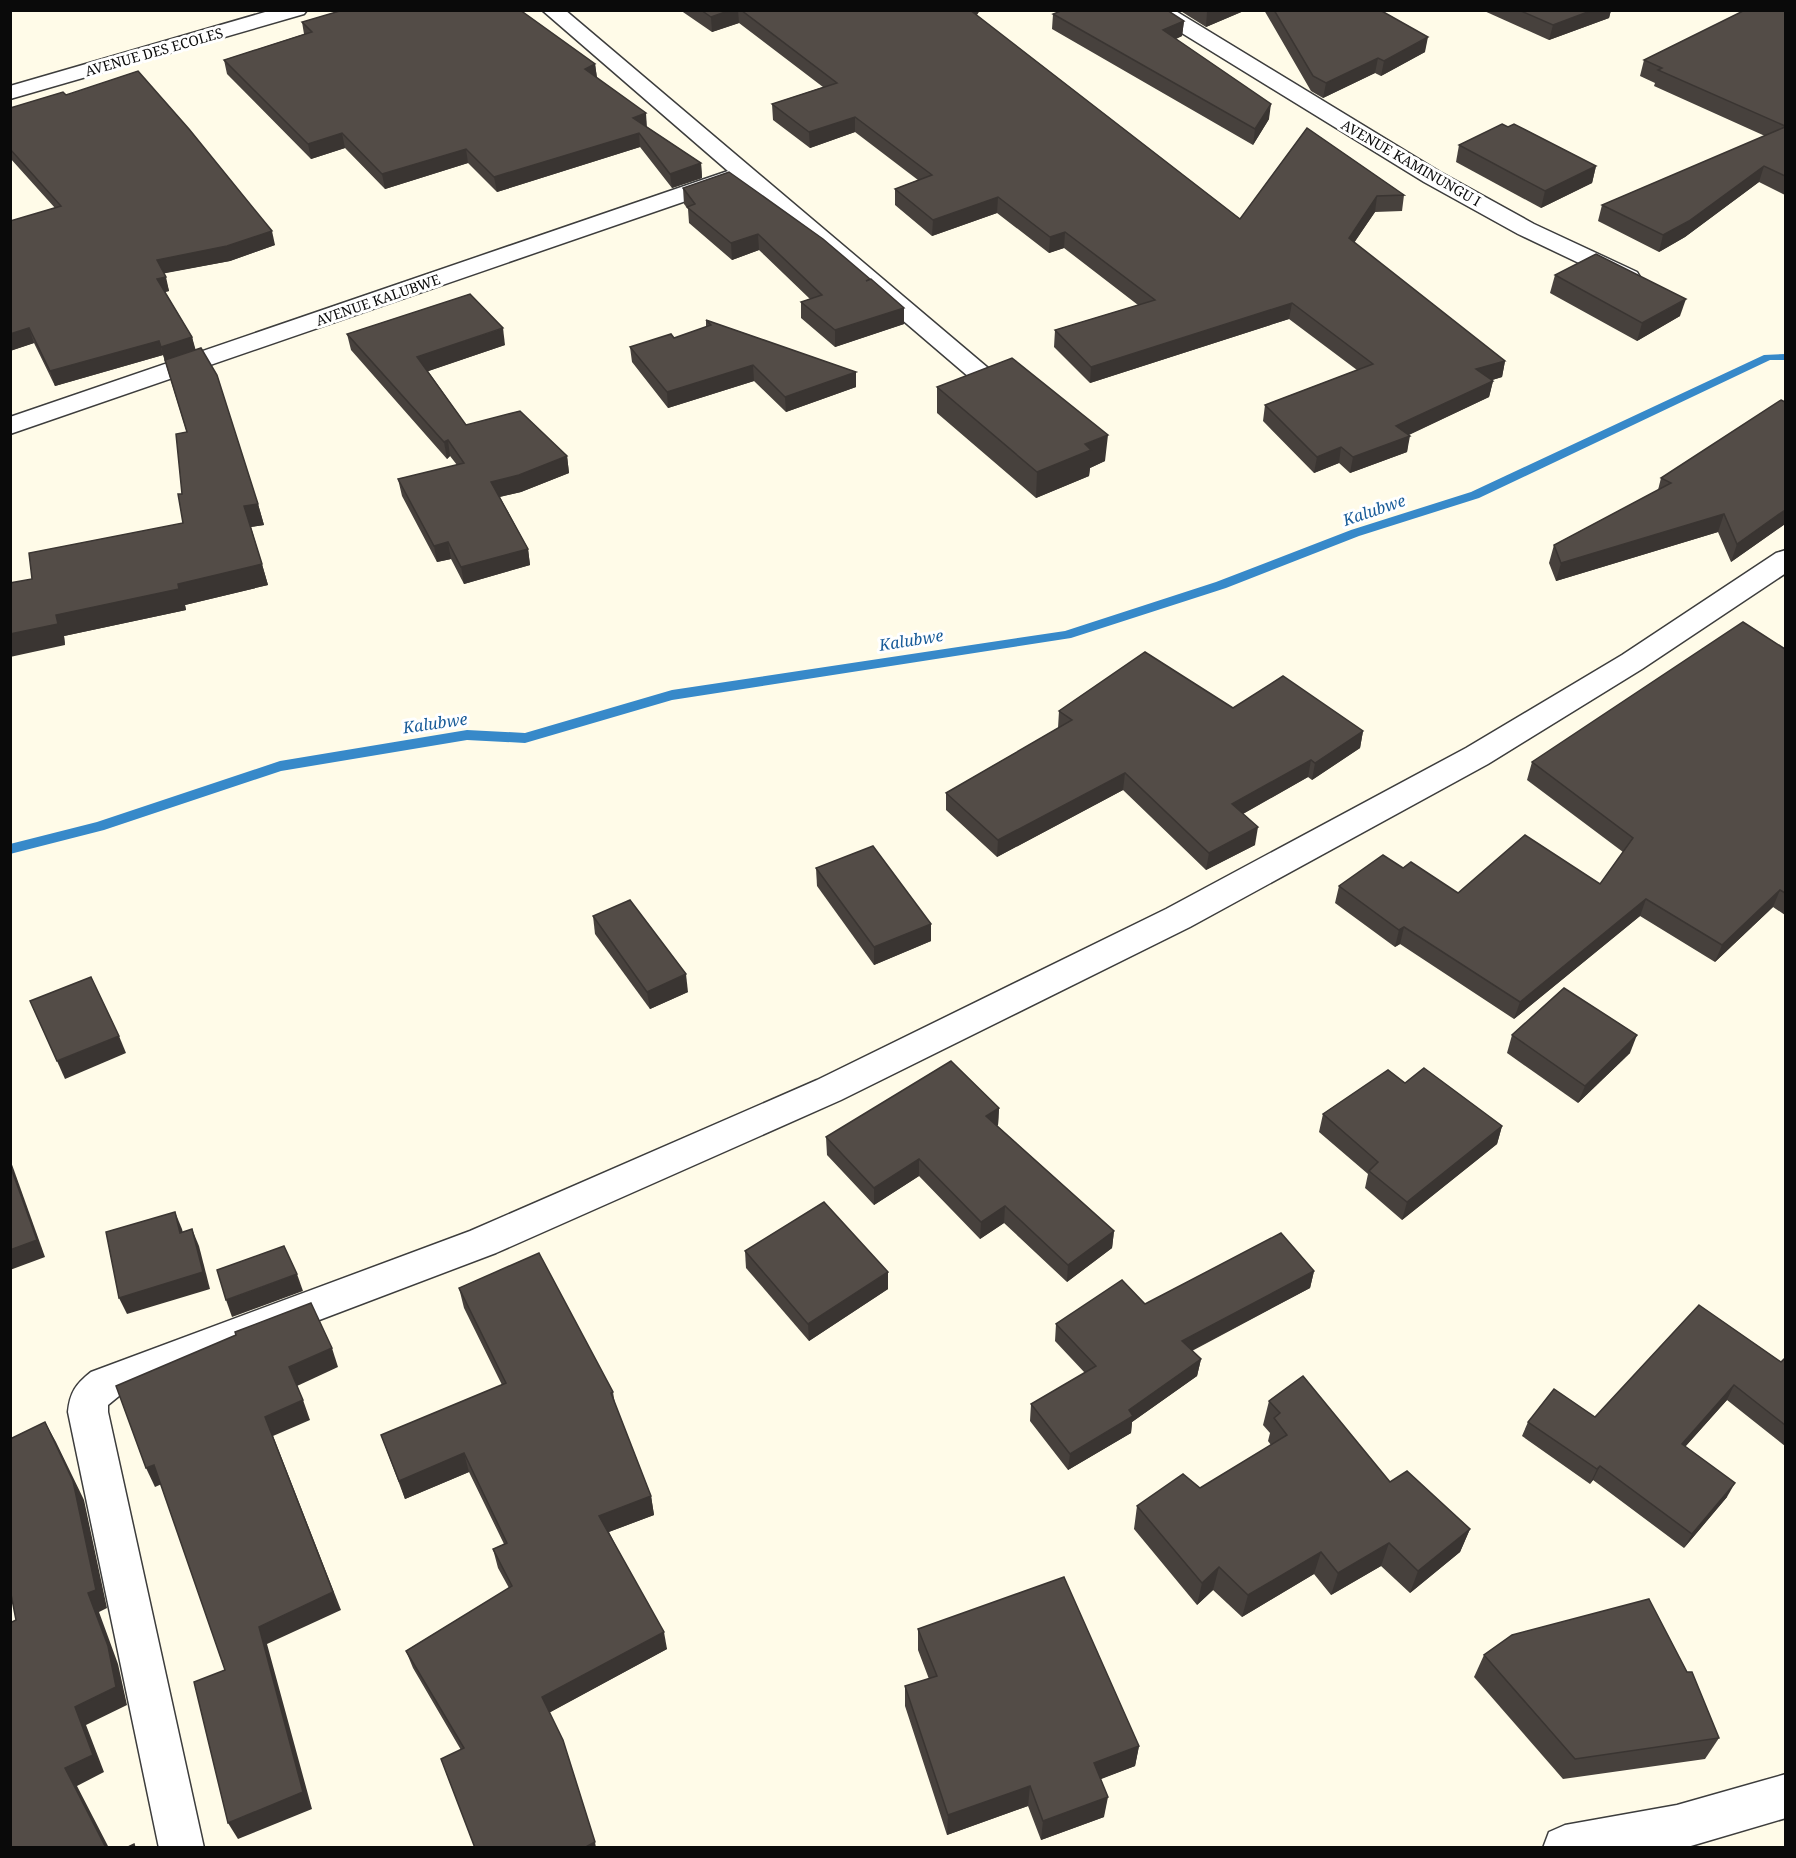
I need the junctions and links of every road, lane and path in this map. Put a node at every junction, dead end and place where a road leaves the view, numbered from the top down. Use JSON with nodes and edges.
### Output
{"nodes":[{"id":1,"x":297,"y":10,"type":"edge"},
{"id":2,"x":552,"y":10,"type":"edge"},
{"id":3,"x":1158,"y":10,"type":"edge"},
{"id":4,"x":10,"y":93,"type":"edge"},
{"id":5,"x":746,"y":173,"type":"junction"},
{"id":6,"x":1652,"y":289,"type":"edge"},
{"id":7,"x":985,"y":378,"type":"edge"},
{"id":8,"x":10,"y":426,"type":"edge"},
{"id":9,"x":1785,"y":559,"type":"edge"},
{"id":10,"x":1785,"y":1796,"type":"edge"},
{"id":11,"x":182,"y":1848,"type":"edge"},
{"id":12,"x":1566,"y":1848,"type":"edge"}],
"edges":[{"from":1,"to":4,"type":"street","name":"AVENUE DES ECOLES"},
{"from":2,"to":5,"type":"street"},
{"from":3,"to":6,"type":"street","name":"AVENUE KAMINUNGU I"},
{"from":5,"to":7,"type":"street"},
{"from":5,"to":8,"type":"street","name":"AVENUE KALUBWE"},
{"from":9,"to":11,"type":"street"},
{"from":10,"to":12,"type":"street"}]}
